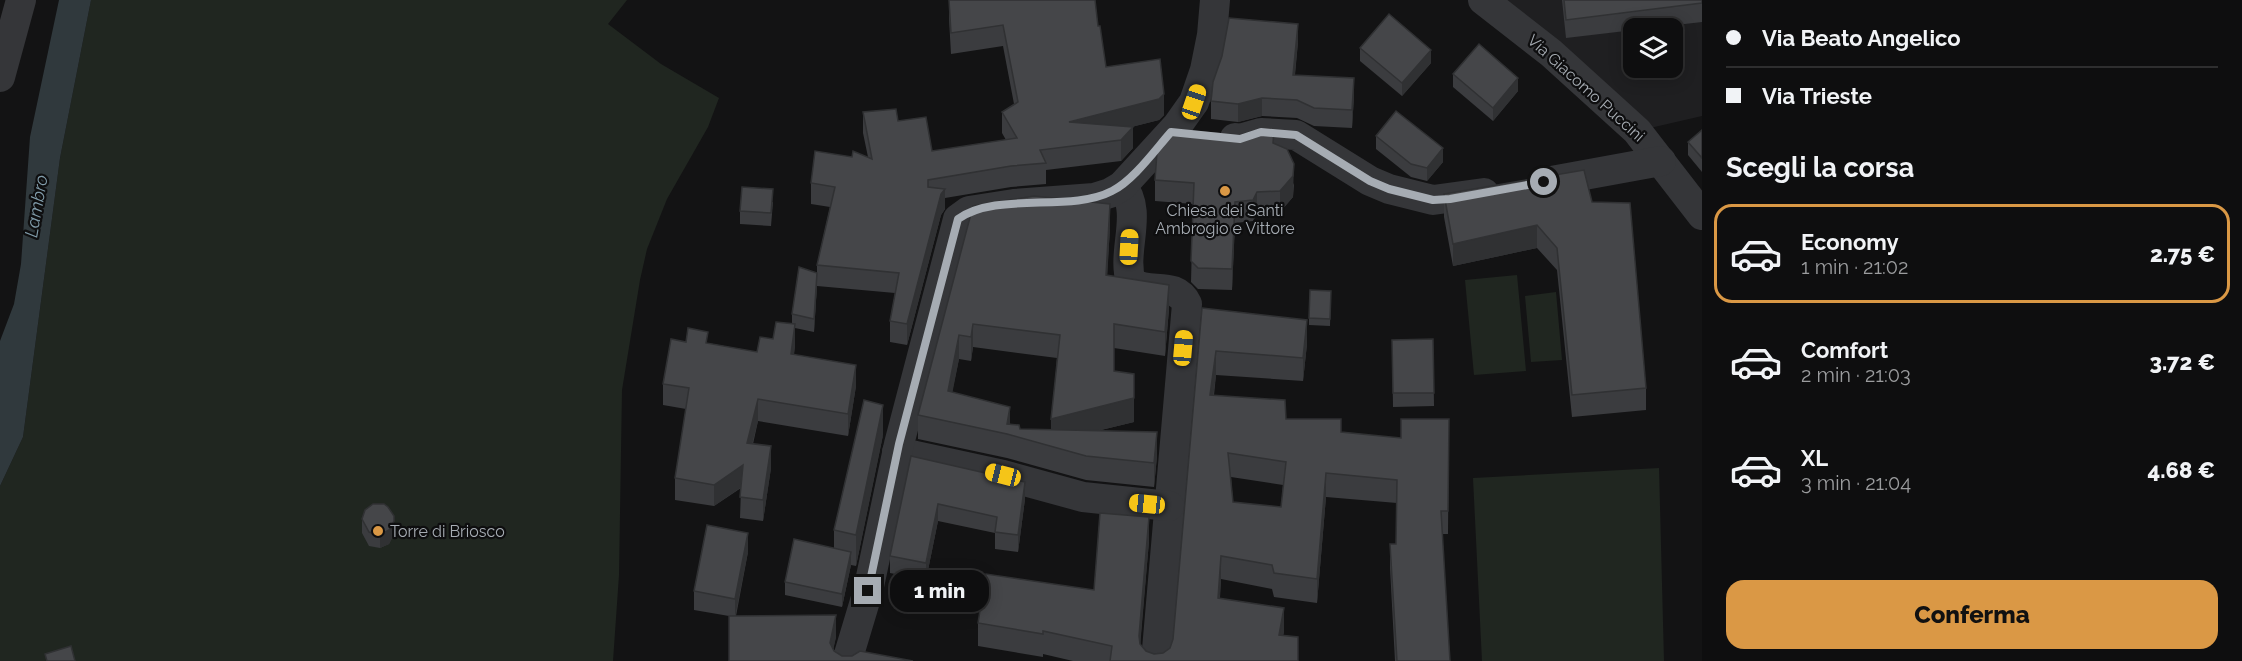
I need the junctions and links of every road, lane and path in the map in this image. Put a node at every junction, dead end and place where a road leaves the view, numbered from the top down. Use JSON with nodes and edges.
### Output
{"nodes":[{"id":1,"x":21,"y":0,"type":"edge"},
{"id":2,"x":1215,"y":0,"type":"edge"},
{"id":3,"x":1483,"y":0,"type":"edge"},
{"id":4,"x":3,"y":47,"type":"edge"},
{"id":5,"x":0,"y":77,"type":"edge"},
{"id":6,"x":1171,"y":132,"type":"junction"},
{"id":7,"x":1661,"y":160,"type":"junction"},
{"id":8,"x":1129,"y":179,"type":"junction"},
{"id":9,"x":1702,"y":215,"type":"edge"},
{"id":10,"x":897,"y":452,"type":"junction"},
{"id":11,"x":1169,"y":506,"type":"junction"},
{"id":12,"x":847,"y":661,"type":"edge"},
{"id":13,"x":1156,"y":661,"type":"edge"}],
"edges":[{"from":1,"to":4,"type":"street"},
{"from":2,"to":6,"type":"street"},
{"from":3,"to":7,"type":"street","name":"Via Giacomo Puccini"},
{"from":4,"to":5,"type":"street"},
{"from":6,"to":7,"type":"street"},
{"from":6,"to":8,"type":"street"},
{"from":7,"to":9,"type":"street","name":"Via Giacomo Puccini"},
{"from":8,"to":10,"type":"street"},
{"from":8,"to":11,"type":"street"},
{"from":10,"to":11,"type":"street"},
{"from":10,"to":12,"type":"street"},
{"from":11,"to":13,"type":"street"}]}
